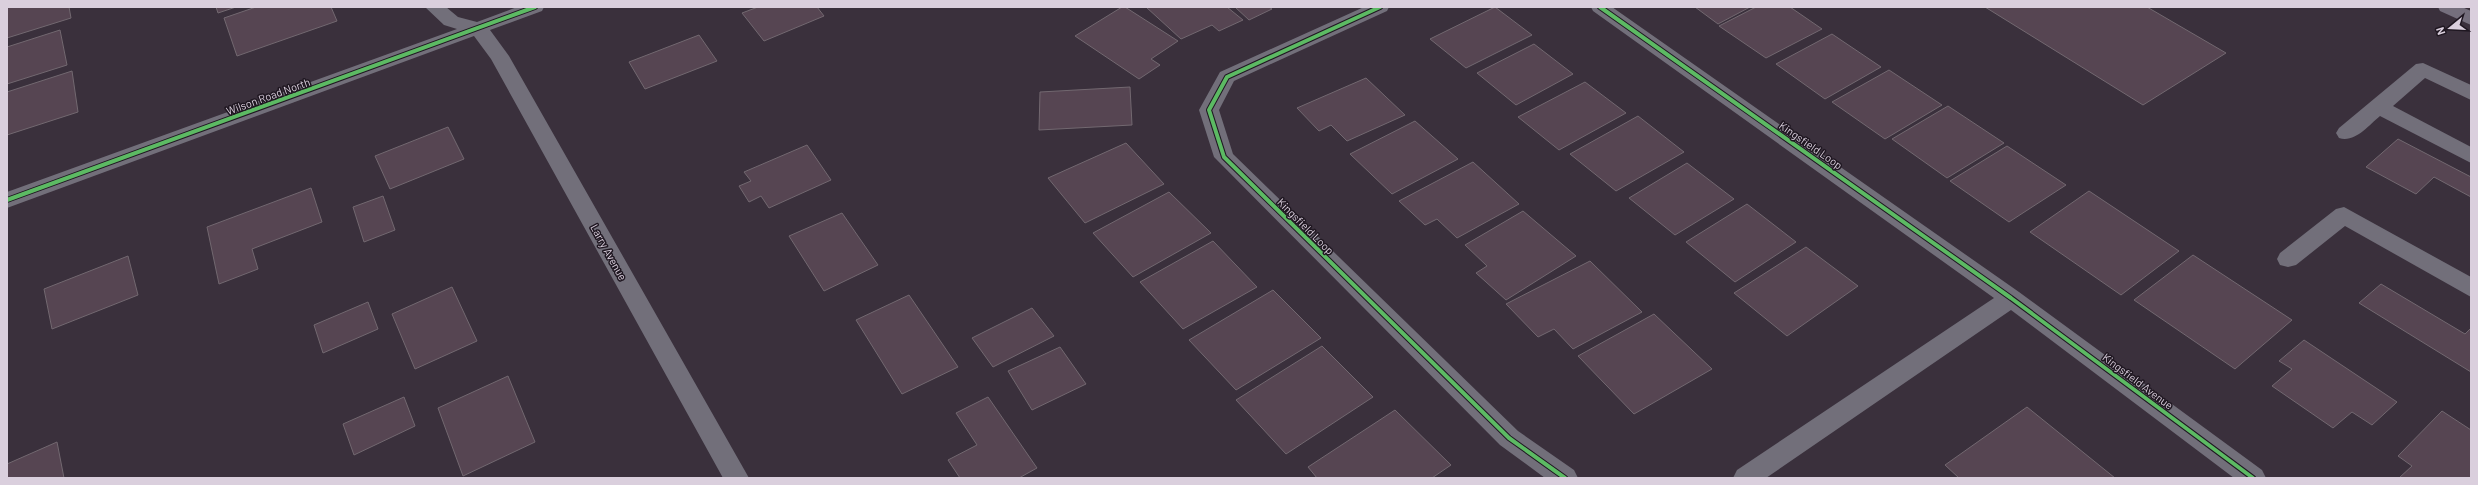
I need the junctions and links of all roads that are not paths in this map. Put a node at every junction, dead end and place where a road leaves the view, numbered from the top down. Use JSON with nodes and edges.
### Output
{"nodes":[{"id":1,"x":434,"y":7,"type":"edge"},
{"id":2,"x":486,"y":7,"type":"edge"},
{"id":3,"x":535,"y":7,"type":"edge"},
{"id":4,"x":1380,"y":7,"type":"edge"},
{"id":5,"x":1600,"y":7,"type":"edge"},
{"id":6,"x":2447,"y":7,"type":"edge"},
{"id":7,"x":2471,"y":19,"type":"edge"},
{"id":8,"x":478,"y":28,"type":"junction"},
{"id":9,"x":2471,"y":93,"type":"edge"},
{"id":10,"x":2379,"y":107,"type":"junction"},
{"id":11,"x":2346,"y":133,"type":"dead end"},
{"id":12,"x":2471,"y":156,"type":"edge"},
{"id":13,"x":7,"y":200,"type":"edge"},
{"id":14,"x":2288,"y":259,"type":"dead end"},
{"id":15,"x":2471,"y":288,"type":"edge"},
{"id":16,"x":2011,"y":298,"type":"junction"},
{"id":17,"x":736,"y":478,"type":"edge"},
{"id":18,"x":1565,"y":478,"type":"edge"},
{"id":19,"x":1746,"y":478,"type":"edge"},
{"id":20,"x":2254,"y":478,"type":"edge"}],
"edges":[{"from":1,"to":8,"type":"street"},
{"from":2,"to":8,"type":"street"},
{"from":3,"to":8,"type":"street","name":"Wilson Road North"},
{"from":4,"to":18,"type":"street","name":"Kingsfield Loop"},
{"from":5,"to":16,"type":"street","name":"Kingsfield Loop"},
{"from":6,"to":7,"type":"main road"},
{"from":8,"to":13,"type":"street","name":"Wilson Road North"},
{"from":8,"to":17,"type":"street","name":"Larry Avenue"},
{"from":9,"to":10,"type":"street"},
{"from":10,"to":11,"type":"street"},
{"from":10,"to":12,"type":"street"},
{"from":14,"to":15,"type":"street"},
{"from":16,"to":19,"type":"street"},
{"from":16,"to":20,"type":"street","name":"Kingsfield Avenue"}]}
